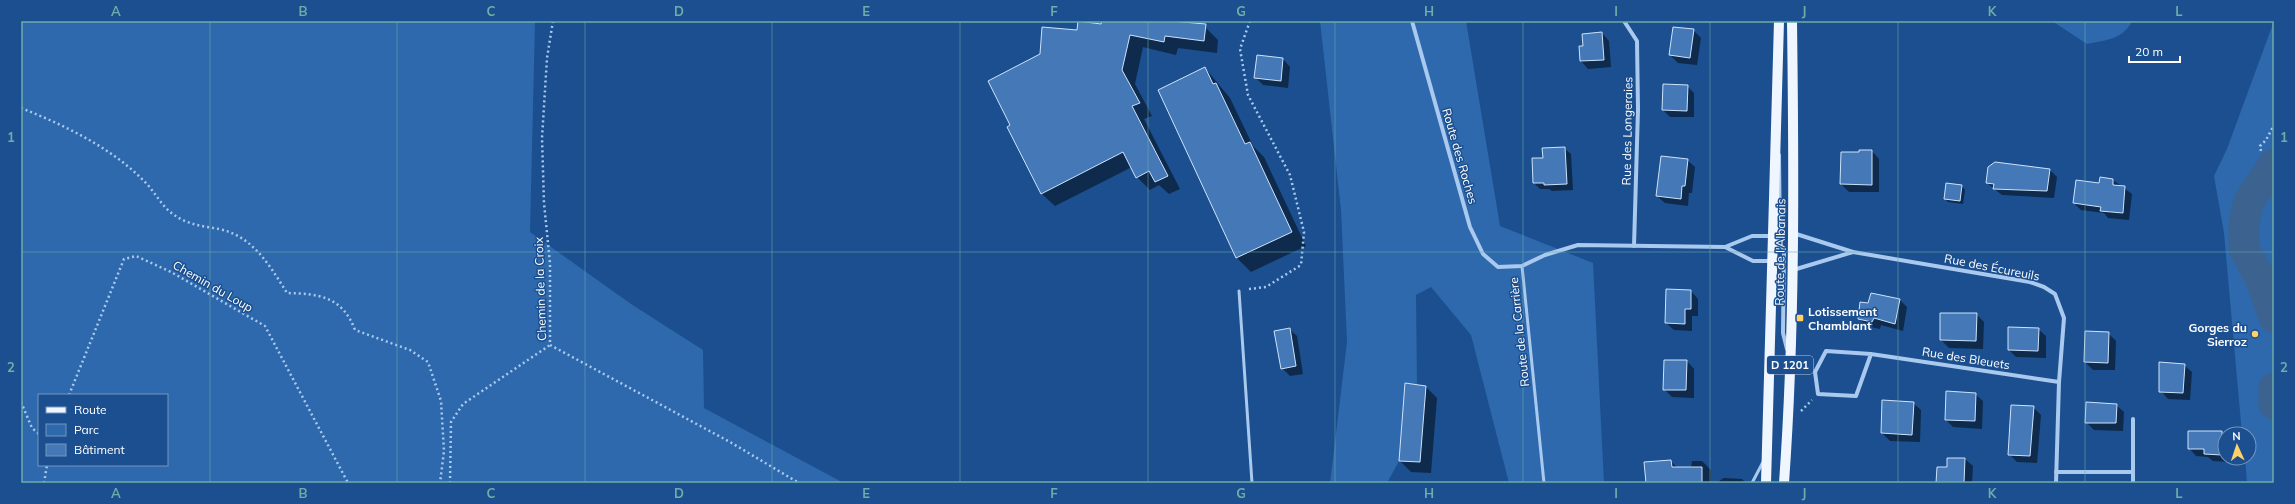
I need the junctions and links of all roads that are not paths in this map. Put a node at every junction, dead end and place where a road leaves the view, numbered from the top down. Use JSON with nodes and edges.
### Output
{"nodes":[{"id":1,"x":1412,"y":21,"type":"edge"},
{"id":2,"x":1624,"y":21,"type":"edge"},
{"id":3,"x":1779,"y":21,"type":"edge"},
{"id":4,"x":1792,"y":21,"type":"edge"},
{"id":5,"x":1775,"y":141,"type":"junction"},
{"id":6,"x":1793,"y":232,"type":"junction"},
{"id":7,"x":1772,"y":236,"type":"junction"},
{"id":8,"x":1634,"y":246,"type":"junction"},
{"id":9,"x":1725,"y":247,"type":"junction"},
{"id":10,"x":1786,"y":248,"type":"junction"},
{"id":11,"x":1853,"y":252,"type":"junction"},
{"id":12,"x":1772,"y":261,"type":"junction"},
{"id":13,"x":1522,"y":266,"type":"junction"},
{"id":14,"x":1793,"y":270,"type":"junction"},
{"id":15,"x":1239,"y":290,"type":"road end"},
{"id":16,"x":1871,"y":354,"type":"junction"},
{"id":17,"x":1790,"y":361,"type":"junction"},
{"id":18,"x":2059,"y":382,"type":"junction"},
{"id":19,"x":2133,"y":419,"type":"dead end"},
{"id":20,"x":1766,"y":457,"type":"junction"},
{"id":21,"x":2056,"y":472,"type":"junction"},
{"id":22,"x":2133,"y":472,"type":"junction"},
{"id":23,"x":1252,"y":483,"type":"edge"},
{"id":24,"x":1544,"y":483,"type":"edge"},
{"id":25,"x":1752,"y":483,"type":"edge"},
{"id":26,"x":1766,"y":483,"type":"edge"},
{"id":27,"x":1784,"y":483,"type":"edge"},
{"id":28,"x":2056,"y":483,"type":"edge"},
{"id":29,"x":2133,"y":483,"type":"edge"}],
"edges":[{"from":1,"to":13,"type":"street","name":"Route des Roches"},
{"from":2,"to":8,"type":"street","name":"Rue des Longeraies"},
{"from":3,"to":5,"type":"main road","name":"Route de l'Albanais"},
{"from":4,"to":6,"type":"main road","name":"Route de l'Albanais","number":"D 1201"},
{"from":5,"to":7,"type":"main road","name":"Route de l'Albanais"},
{"from":5,"to":10,"type":"street"},
{"from":6,"to":10,"type":"main road","name":"Route de l'Albanais","number":"D 1201"},
{"from":6,"to":11,"type":"street","name":"Rue des Écureuils"},
{"from":7,"to":9,"type":"street","name":"Route de la Carrière"},
{"from":7,"to":12,"type":"main road","name":"Route de l'Albanais"},
{"from":8,"to":9,"type":"street","name":"Route de la Carrière"},
{"from":8,"to":13,"type":"street","name":"Route de la Carrière"},
{"from":9,"to":12,"type":"street","name":"Route de la Carrière"},
{"from":10,"to":12,"type":"street"},
{"from":10,"to":14,"type":"main road","name":"Route de l'Albanais","number":"D 1201"},
{"from":10,"to":17,"type":"street"},
{"from":11,"to":14,"type":"street","name":"Rue des Écureuils"},
{"from":11,"to":18,"type":"street","name":"Rue des Écureuils"},
{"from":12,"to":20,"type":"main road","name":"Route de l'Albanais","number":"D 1201"},
{"from":13,"to":24,"type":"lane","name":"Route de la Carrière"},
{"from":14,"to":17,"type":"main road","name":"Route de l'Albanais","number":"D 1201"},
{"from":15,"to":23,"type":"lane"},
{"from":16,"to":16,"type":"street","name":"Rue des Bleuets"},
{"from":16,"to":18,"type":"street","name":"Rue des Bleuets"},
{"from":17,"to":27,"type":"main road","name":"Route de l'Albanais","number":"D 1201"},
{"from":18,"to":21,"type":"street","name":"Rue des Écureuils"},
{"from":19,"to":22,"type":"street"},
{"from":20,"to":25,"type":"lane"},
{"from":20,"to":26,"type":"main road","name":"Route de l'Albanais","number":"D 1201"},
{"from":21,"to":22,"type":"street"},
{"from":21,"to":28,"type":"street","name":"Rue des Écureuils"},
{"from":22,"to":29,"type":"street"}]}
